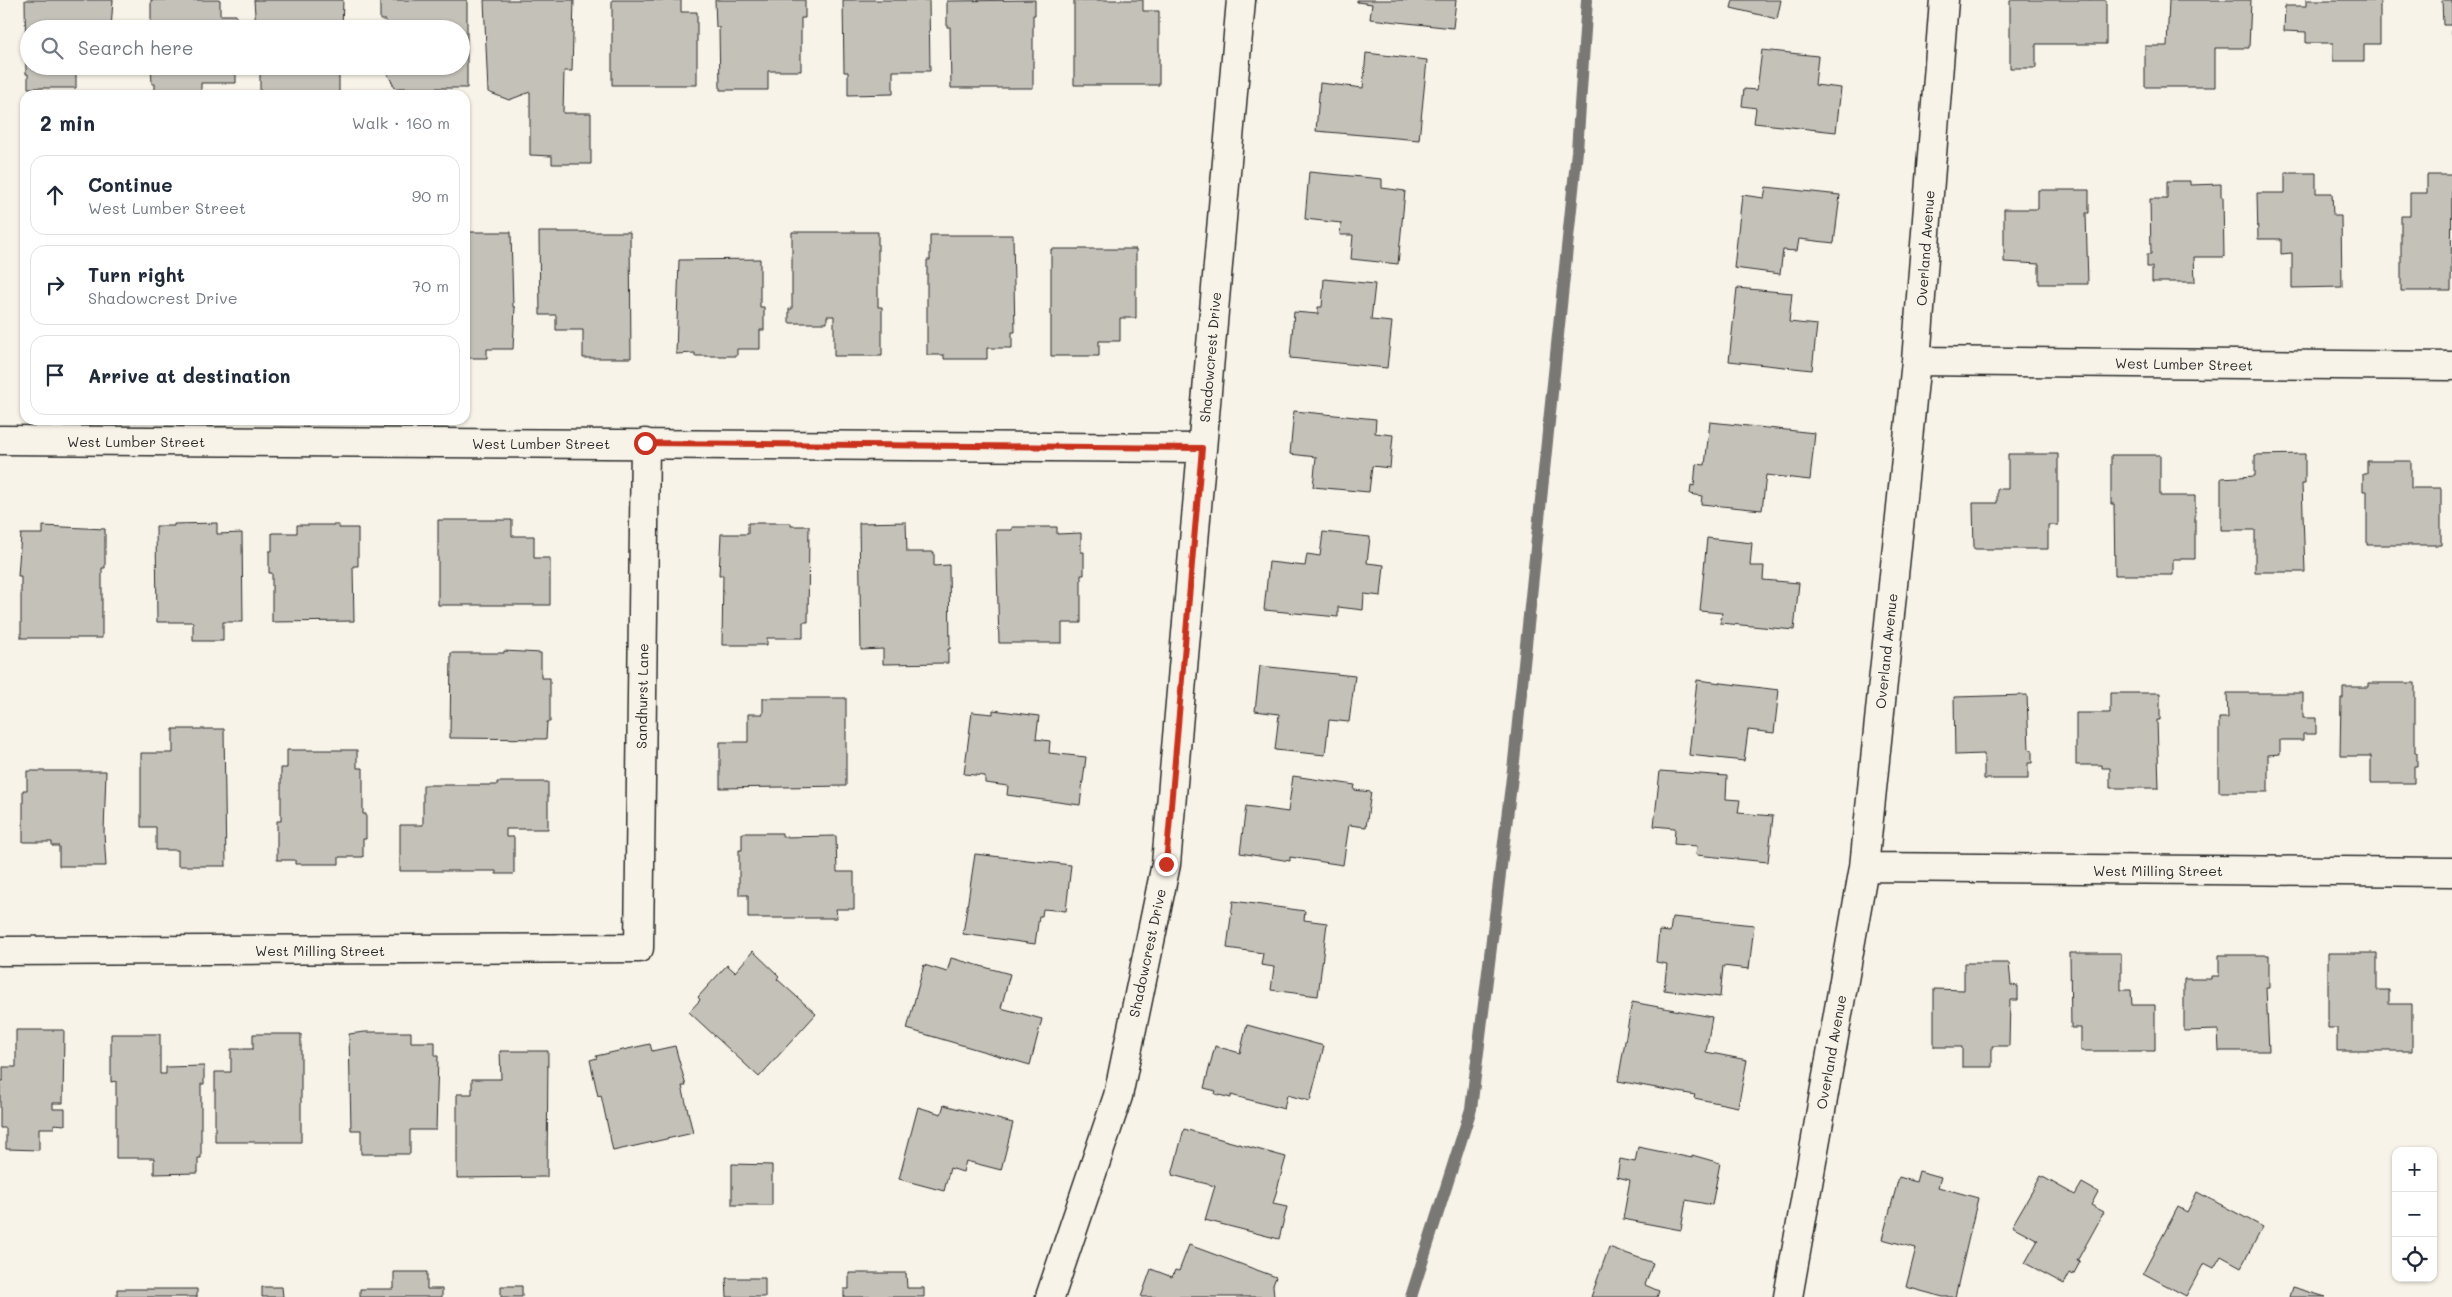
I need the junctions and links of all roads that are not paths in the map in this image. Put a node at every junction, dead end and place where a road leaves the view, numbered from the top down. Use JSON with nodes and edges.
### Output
{"nodes":[{"id":1,"x":1241,"y":0,"type":"edge"},
{"id":2,"x":1944,"y":0,"type":"edge"},
{"id":3,"x":1916,"y":361,"type":"junction"},
{"id":4,"x":2452,"y":366,"type":"edge"},
{"id":5,"x":0,"y":440,"type":"edge"},
{"id":6,"x":645,"y":443,"type":"junction"},
{"id":7,"x":1202,"y":448,"type":"junction"},
{"id":8,"x":1864,"y":867,"type":"junction"},
{"id":9,"x":2452,"y":872,"type":"edge"},
{"id":10,"x":640,"y":948,"type":"joint"},
{"id":11,"x":0,"y":952,"type":"edge"},
{"id":12,"x":1050,"y":1297,"type":"edge"},
{"id":13,"x":1788,"y":1297,"type":"edge"}],
"edges":[{"from":1,"to":7,"type":"street","name":"Shadowcrest Drive"},
{"from":2,"to":3,"type":"street","name":"Overland Avenue"},
{"from":3,"to":4,"type":"street","name":"West Lumber Street"},
{"from":3,"to":8,"type":"street","name":"Overland Avenue"},
{"from":5,"to":6,"type":"street","name":"West Lumber Street"},
{"from":6,"to":7,"type":"street","name":"West Lumber Street"},
{"from":6,"to":10,"type":"street","name":"Sandhurst Lane"},
{"from":7,"to":12,"type":"street","name":"Shadowcrest Drive"},
{"from":8,"to":9,"type":"street","name":"West Milling Street"},
{"from":8,"to":13,"type":"street","name":"Overland Avenue"},
{"from":10,"to":11,"type":"street","name":"West Milling Street"}]}
